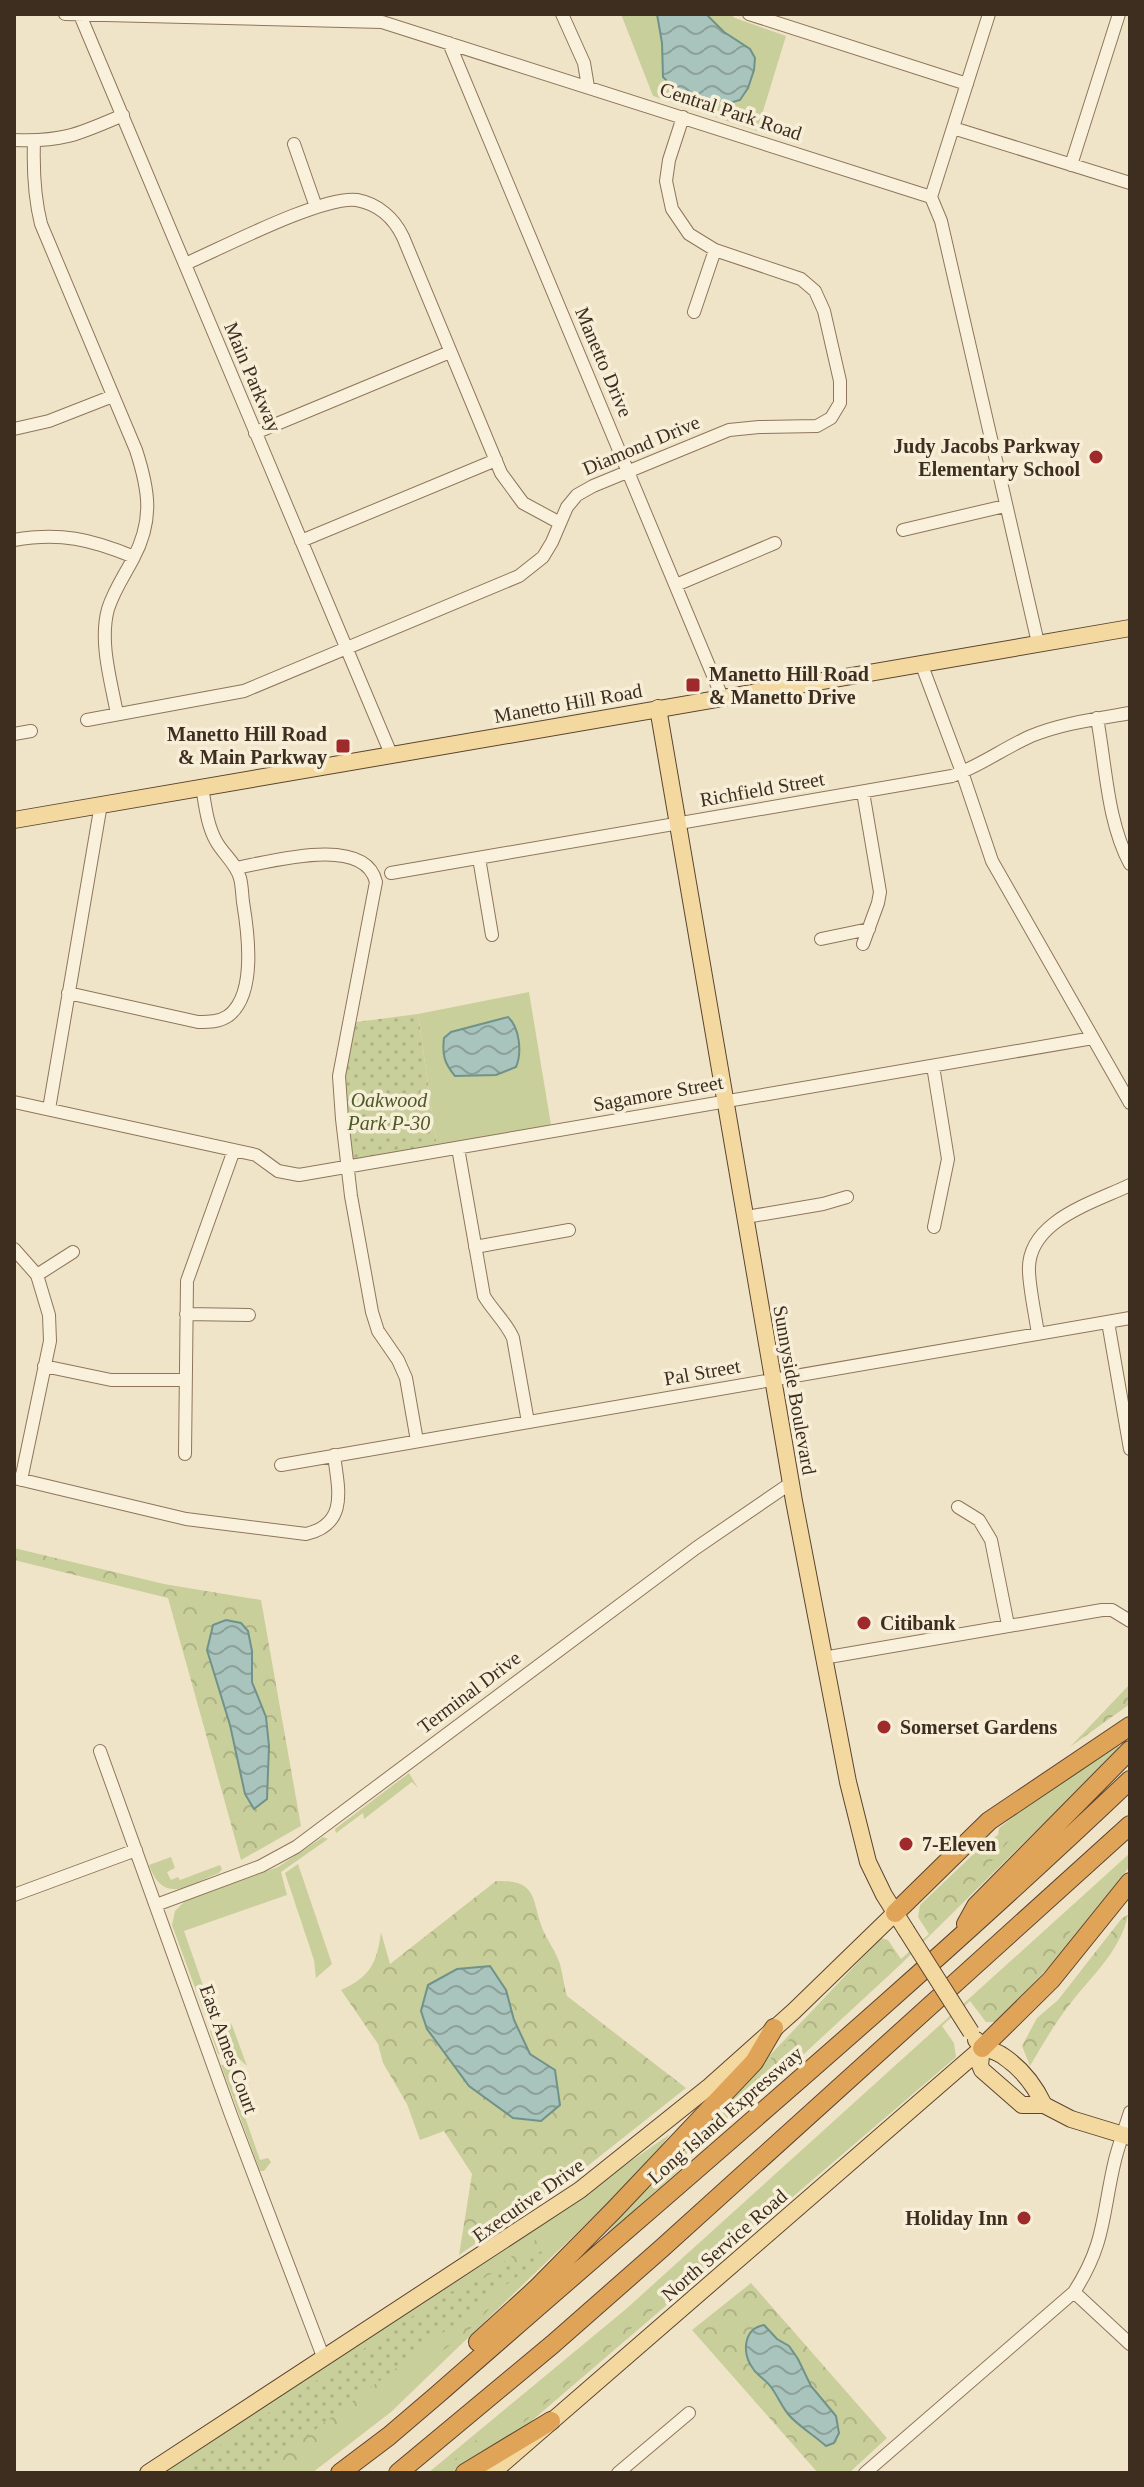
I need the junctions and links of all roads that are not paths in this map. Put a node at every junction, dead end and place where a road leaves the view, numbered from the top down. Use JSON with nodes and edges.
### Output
{"nodes":[{"id":1,"x":65,"y":14,"type":"edge"},
{"id":2,"x":562,"y":14,"type":"edge"},
{"id":3,"x":749,"y":14,"type":"edge"},
{"id":4,"x":989,"y":14,"type":"edge"},
{"id":5,"x":1119,"y":14,"type":"edge"},
{"id":6,"x":80,"y":15,"type":"edge"},
{"id":7,"x":132,"y":15,"type":"edge"},
{"id":8,"x":449,"y":43,"type":"junction"},
{"id":9,"x":967,"y":84,"type":"junction"},
{"id":10,"x":588,"y":87,"type":"junction"},
{"id":11,"x":123,"y":115,"type":"junction"},
{"id":12,"x":683,"y":117,"type":"junction"},
{"id":13,"x":953,"y":128,"type":"junction"},
{"id":14,"x":14,"y":140,"type":"edge"},
{"id":15,"x":34,"y":141,"type":"junction"},
{"id":16,"x":294,"y":144,"type":"dead end"},
{"id":17,"x":1071,"y":165,"type":"junction"},
{"id":18,"x":1130,"y":183,"type":"edge"},
{"id":19,"x":931,"y":197,"type":"junction"},
{"id":20,"x":316,"y":207,"type":"junction"},
{"id":21,"x":715,"y":250,"type":"junction"},
{"id":22,"x":185,"y":264,"type":"junction"},
{"id":23,"x":694,"y":312,"type":"dead end"},
{"id":24,"x":450,"y":352,"type":"junction"},
{"id":25,"x":113,"y":396,"type":"junction"},
{"id":26,"x":14,"y":429,"type":"edge"},
{"id":27,"x":255,"y":433,"type":"junction"},
{"id":28,"x":496,"y":460,"type":"junction"},
{"id":29,"x":628,"y":472,"type":"junction"},
{"id":30,"x":1005,"y":506,"type":"junction"},
{"id":31,"x":560,"y":523,"type":"junction"},
{"id":32,"x":903,"y":530,"type":"dead end"},
{"id":33,"x":14,"y":540,"type":"edge"},
{"id":34,"x":301,"y":541,"type":"junction"},
{"id":35,"x":775,"y":543,"type":"dead end"},
{"id":36,"x":134,"y":557,"type":"junction"},
{"id":37,"x":676,"y":585,"type":"junction"},
{"id":38,"x":1130,"y":628,"type":"edge"},
{"id":39,"x":1038,"y":643,"type":"junction"},
{"id":40,"x":346,"y":650,"type":"junction"},
{"id":41,"x":921,"y":663,"type":"junction"},
{"id":42,"x":722,"y":697,"type":"junction"},
{"id":43,"x":658,"y":708,"type":"junction"},
{"id":44,"x":1130,"y":713,"type":"edge"},
{"id":45,"x":117,"y":714,"type":"junction"},
{"id":46,"x":1097,"y":718,"type":"junction"},
{"id":47,"x":87,"y":720,"type":"dead end"},
{"id":48,"x":31,"y":731,"type":"dead end"},
{"id":49,"x":14,"y":734,"type":"edge"},
{"id":50,"x":391,"y":754,"type":"junction"},
{"id":51,"x":962,"y":772,"type":"junction"},
{"id":52,"x":202,"y":787,"type":"junction"},
{"id":53,"x":863,"y":792,"type":"junction"},
{"id":54,"x":101,"y":804,"type":"junction"},
{"id":55,"x":14,"y":820,"type":"edge"},
{"id":56,"x":677,"y":824,"type":"junction"},
{"id":57,"x":479,"y":858,"type":"junction"},
{"id":58,"x":1130,"y":864,"type":"edge"},
{"id":59,"x":236,"y":868,"type":"junction"},
{"id":60,"x":391,"y":873,"type":"dead end"},
{"id":61,"x":869,"y":929,"type":"junction"},
{"id":62,"x":492,"y":935,"type":"dead end"},
{"id":63,"x":821,"y":939,"type":"dead end"},
{"id":64,"x":863,"y":944,"type":"dead end"},
{"id":65,"x":68,"y":993,"type":"junction"},
{"id":66,"x":1093,"y":1038,"type":"junction"},
{"id":67,"x":933,"y":1066,"type":"junction"},
{"id":68,"x":14,"y":1102,"type":"edge"},
{"id":69,"x":725,"y":1102,"type":"junction"},
{"id":70,"x":1130,"y":1103,"type":"edge"},
{"id":71,"x":49,"y":1109,"type":"junction"},
{"id":72,"x":458,"y":1148,"type":"junction"},
{"id":73,"x":234,"y":1150,"type":"junction"},
{"id":74,"x":348,"y":1167,"type":"junction"},
{"id":75,"x":1130,"y":1185,"type":"edge"},
{"id":76,"x":847,"y":1197,"type":"dead end"},
{"id":77,"x":746,"y":1217,"type":"junction"},
{"id":78,"x":934,"y":1227,"type":"dead end"},
{"id":79,"x":569,"y":1230,"type":"dead end"},
{"id":80,"x":475,"y":1247,"type":"junction"},
{"id":81,"x":14,"y":1249,"type":"edge"},
{"id":82,"x":73,"y":1252,"type":"dead end"},
{"id":83,"x":37,"y":1275,"type":"junction"},
{"id":84,"x":186,"y":1314,"type":"junction"},
{"id":85,"x":249,"y":1315,"type":"dead end"},
{"id":86,"x":1130,"y":1318,"type":"edge"},
{"id":87,"x":1108,"y":1322,"type":"junction"},
{"id":88,"x":1038,"y":1334,"type":"junction"},
{"id":89,"x":44,"y":1366,"type":"junction"},
{"id":90,"x":185,"y":1380,"type":"junction"},
{"id":91,"x":773,"y":1380,"type":"junction"},
{"id":92,"x":528,"y":1422,"type":"junction"},
{"id":93,"x":417,"y":1441,"type":"junction"},
{"id":94,"x":1130,"y":1449,"type":"edge"},
{"id":95,"x":185,"y":1454,"type":"dead end"},
{"id":96,"x":334,"y":1455,"type":"junction"},
{"id":97,"x":281,"y":1465,"type":"dead end"},
{"id":98,"x":18,"y":1479,"type":"edge"},
{"id":99,"x":791,"y":1483,"type":"junction"},
{"id":100,"x":958,"y":1507,"type":"dead end"},
{"id":101,"x":1130,"y":1621,"type":"edge"},
{"id":102,"x":1008,"y":1625,"type":"junction"},
{"id":103,"x":823,"y":1658,"type":"junction"},
{"id":104,"x":1130,"y":1726,"type":"edge"},
{"id":105,"x":1130,"y":1750,"type":"edge"},
{"id":106,"x":100,"y":1751,"type":"dead end"},
{"id":107,"x":1130,"y":1780,"type":"edge"},
{"id":108,"x":1130,"y":1825,"type":"edge"},
{"id":109,"x":136,"y":1850,"type":"junction"},
{"id":110,"x":1130,"y":1882,"type":"edge"},
{"id":111,"x":14,"y":1895,"type":"edge"},
{"id":112,"x":156,"y":1905,"type":"junction"},
{"id":113,"x":895,"y":1913,"type":"junction"},
{"id":114,"x":956,"y":1940,"type":"junction"},
{"id":115,"x":774,"y":2028,"type":"junction"},
{"id":116,"x":982,"y":2048,"type":"junction"},
{"id":117,"x":1044,"y":2105,"type":"junction"},
{"id":118,"x":1130,"y":2112,"type":"edge"},
{"id":119,"x":1126,"y":2136,"type":"edge"},
{"id":120,"x":1074,"y":2292,"type":"junction"},
{"id":121,"x":1130,"y":2344,"type":"edge"},
{"id":122,"x":324,"y":2359,"type":"junction"},
{"id":123,"x":689,"y":2413,"type":"dead end"},
{"id":124,"x":551,"y":2421,"type":"junction"},
{"id":125,"x":389,"y":2436,"type":"junction"},
{"id":126,"x":148,"y":2473,"type":"edge"},
{"id":127,"x":340,"y":2473,"type":"edge"},
{"id":128,"x":398,"y":2473,"type":"edge"},
{"id":129,"x":465,"y":2473,"type":"edge"},
{"id":130,"x":492,"y":2473,"type":"edge"},
{"id":131,"x":618,"y":2473,"type":"edge"},
{"id":132,"x":865,"y":2473,"type":"edge"}],
"edges":[{"from":1,"to":6,"type":"street","name":"Central Park Road"},
{"from":2,"to":10,"type":"street"},
{"from":3,"to":9,"type":"street"},
{"from":4,"to":9,"type":"street"},
{"from":5,"to":17,"type":"street"},
{"from":6,"to":7,"type":"street","name":"Central Park Road"},
{"from":6,"to":11,"type":"street","name":"Main Parkway"},
{"from":7,"to":8,"type":"street","name":"Central Park Road"},
{"from":8,"to":10,"type":"street","name":"Central Park Road"},
{"from":8,"to":29,"type":"street","name":"Manetto Drive"},
{"from":9,"to":13,"type":"street"},
{"from":10,"to":12,"type":"street","name":"Central Park Road"},
{"from":11,"to":15,"type":"street"},
{"from":11,"to":22,"type":"street","name":"Main Parkway"},
{"from":12,"to":19,"type":"street","name":"Central Park Road"},
{"from":12,"to":21,"type":"street","name":"Diamond Drive"},
{"from":13,"to":17,"type":"street"},
{"from":13,"to":19,"type":"street"},
{"from":14,"to":15,"type":"street"},
{"from":15,"to":25,"type":"street"},
{"from":16,"to":20,"type":"street"},
{"from":17,"to":18,"type":"street"},
{"from":19,"to":30,"type":"street"},
{"from":20,"to":22,"type":"street"},
{"from":20,"to":24,"type":"street"},
{"from":21,"to":23,"type":"street"},
{"from":21,"to":29,"type":"street","name":"Diamond Drive"},
{"from":22,"to":27,"type":"street","name":"Main Parkway"},
{"from":24,"to":27,"type":"street"},
{"from":24,"to":28,"type":"street"},
{"from":25,"to":26,"type":"street"},
{"from":25,"to":36,"type":"street"},
{"from":27,"to":34,"type":"street","name":"Main Parkway"},
{"from":28,"to":31,"type":"street"},
{"from":28,"to":34,"type":"street"},
{"from":29,"to":31,"type":"street","name":"Diamond Drive"},
{"from":29,"to":37,"type":"street","name":"Manetto Drive"},
{"from":30,"to":32,"type":"street"},
{"from":30,"to":39,"type":"street"},
{"from":31,"to":40,"type":"street","name":"Diamond Drive"},
{"from":33,"to":36,"type":"street"},
{"from":34,"to":40,"type":"street","name":"Main Parkway"},
{"from":35,"to":37,"type":"street"},
{"from":36,"to":45,"type":"street"},
{"from":37,"to":42,"type":"street","name":"Manetto Drive"},
{"from":38,"to":39,"type":"main road","name":"Manetto Hill Road"},
{"from":39,"to":41,"type":"main road","name":"Manetto Hill Road"},
{"from":40,"to":45,"type":"street","name":"Diamond Drive"},
{"from":40,"to":50,"type":"street","name":"Main Parkway"},
{"from":41,"to":42,"type":"main road","name":"Manetto Hill Road"},
{"from":41,"to":51,"type":"street"},
{"from":42,"to":43,"type":"main road","name":"Manetto Hill Road"},
{"from":43,"to":50,"type":"main road","name":"Manetto Hill Road"},
{"from":43,"to":56,"type":"main road","name":"Sunnyside Boulevard"},
{"from":44,"to":46,"type":"street","name":"Richfield Street"},
{"from":45,"to":47,"type":"street","name":"Diamond Drive"},
{"from":46,"to":51,"type":"street","name":"Richfield Street"},
{"from":46,"to":58,"type":"street"},
{"from":48,"to":49,"type":"street"},
{"from":50,"to":52,"type":"main road","name":"Manetto Hill Road"},
{"from":51,"to":53,"type":"street","name":"Richfield Street"},
{"from":51,"to":66,"type":"street"},
{"from":52,"to":54,"type":"main road","name":"Manetto Hill Road"},
{"from":52,"to":59,"type":"street"},
{"from":53,"to":56,"type":"street","name":"Richfield Street"},
{"from":53,"to":61,"type":"street"},
{"from":54,"to":55,"type":"main road","name":"Manetto Hill Road"},
{"from":54,"to":65,"type":"street"},
{"from":56,"to":57,"type":"street","name":"Richfield Street"},
{"from":56,"to":69,"type":"main road","name":"Sunnyside Boulevard"},
{"from":57,"to":60,"type":"street","name":"Richfield Street"},
{"from":57,"to":62,"type":"street"},
{"from":59,"to":65,"type":"street"},
{"from":59,"to":74,"type":"street"},
{"from":61,"to":63,"type":"street"},
{"from":61,"to":64,"type":"street"},
{"from":65,"to":71,"type":"street"},
{"from":66,"to":67,"type":"street","name":"Sagamore Street"},
{"from":66,"to":70,"type":"street"},
{"from":67,"to":69,"type":"street","name":"Sagamore Street"},
{"from":67,"to":78,"type":"street"},
{"from":68,"to":71,"type":"street","name":"Sagamore Street"},
{"from":69,"to":72,"type":"street","name":"Sagamore Street"},
{"from":69,"to":77,"type":"main road","name":"Sunnyside Boulevard"},
{"from":71,"to":73,"type":"street","name":"Sagamore Street"},
{"from":72,"to":74,"type":"street","name":"Sagamore Street"},
{"from":72,"to":80,"type":"street"},
{"from":73,"to":74,"type":"street","name":"Sagamore Street"},
{"from":73,"to":84,"type":"street"},
{"from":74,"to":93,"type":"street"},
{"from":75,"to":88,"type":"street"},
{"from":76,"to":77,"type":"street"},
{"from":77,"to":91,"type":"main road","name":"Sunnyside Boulevard"},
{"from":79,"to":80,"type":"street"},
{"from":80,"to":92,"type":"street"},
{"from":81,"to":83,"type":"street"},
{"from":82,"to":83,"type":"street"},
{"from":83,"to":89,"type":"street"},
{"from":84,"to":85,"type":"street"},
{"from":84,"to":90,"type":"street"},
{"from":86,"to":87,"type":"street","name":"Pal Street"},
{"from":87,"to":88,"type":"street","name":"Pal Street"},
{"from":87,"to":94,"type":"street"},
{"from":88,"to":91,"type":"street","name":"Pal Street"},
{"from":89,"to":90,"type":"street"},
{"from":89,"to":98,"type":"street"},
{"from":90,"to":95,"type":"street"},
{"from":91,"to":92,"type":"street","name":"Pal Street"},
{"from":91,"to":99,"type":"main road","name":"Sunnyside Boulevard"},
{"from":92,"to":93,"type":"street","name":"Pal Street"},
{"from":93,"to":96,"type":"street","name":"Pal Street"},
{"from":96,"to":97,"type":"street","name":"Pal Street"},
{"from":96,"to":98,"type":"street"},
{"from":99,"to":103,"type":"main road","name":"Sunnyside Boulevard"},
{"from":99,"to":112,"type":"street","name":"Terminal Drive"},
{"from":100,"to":102,"type":"street"},
{"from":101,"to":102,"type":"street"},
{"from":102,"to":103,"type":"street"},
{"from":103,"to":113,"type":"main road","name":"Sunnyside Boulevard"},
{"from":104,"to":113,"type":"highway"},
{"from":105,"to":114,"type":"highway"},
{"from":106,"to":109,"type":"street","name":"East Ames Court"},
{"from":107,"to":114,"type":"highway","name":"Long Island Expressway"},
{"from":108,"to":128,"type":"highway"},
{"from":109,"to":111,"type":"street"},
{"from":109,"to":112,"type":"street","name":"East Ames Court"},
{"from":110,"to":116,"type":"highway"},
{"from":112,"to":122,"type":"street","name":"East Ames Court"},
{"from":113,"to":115,"type":"main road","name":"Executive Drive"},
{"from":113,"to":116,"type":"main road","name":"Sunnyside Boulevard","bridge":true},
{"from":114,"to":125,"type":"highway","name":"Long Island Expressway"},
{"from":115,"to":122,"type":"main road","name":"Executive Drive"},
{"from":115,"to":125,"type":"highway"},
{"from":116,"to":117,"type":"main road","name":"Sunnyside Boulevard"},
{"from":116,"to":117,"type":"main road","name":"Sunnyside Boulevard"},
{"from":116,"to":124,"type":"main road","name":"North Service Road"},
{"from":117,"to":119,"type":"main road","name":"Sunnyside Boulevard"},
{"from":118,"to":119,"type":"street"},
{"from":119,"to":120,"type":"street"},
{"from":120,"to":121,"type":"street"},
{"from":120,"to":132,"type":"street"},
{"from":122,"to":126,"type":"main road","name":"Executive Drive"},
{"from":123,"to":131,"type":"street"},
{"from":124,"to":129,"type":"highway"},
{"from":124,"to":130,"type":"main road","name":"North Service Road"},
{"from":125,"to":127,"type":"highway","name":"Long Island Expressway"}]}
